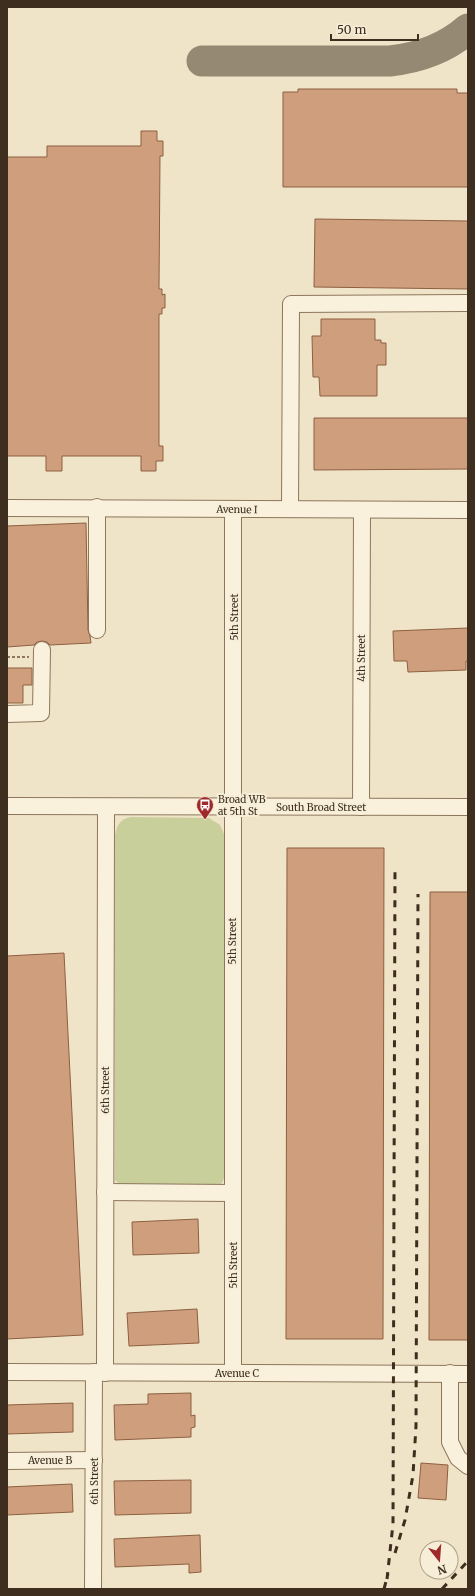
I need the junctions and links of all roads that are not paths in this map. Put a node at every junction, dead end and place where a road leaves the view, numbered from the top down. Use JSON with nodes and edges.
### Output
{"nodes":[{"id":1,"x":468,"y":303,"type":"edge"},
{"id":2,"x":97,"y":507,"type":"junction"},
{"id":3,"x":7,"y":508,"type":"edge"},
{"id":4,"x":233,"y":509,"type":"junction"},
{"id":5,"x":290,"y":510,"type":"junction"},
{"id":6,"x":362,"y":510,"type":"junction"},
{"id":7,"x":468,"y":510,"type":"edge"},
{"id":8,"x":97,"y":630,"type":"dead end"},
{"id":9,"x":42,"y":654,"type":"road end"},
{"id":10,"x":7,"y":714,"type":"edge"},
{"id":11,"x":7,"y":806,"type":"edge"},
{"id":12,"x":106,"y":806,"type":"junction"},
{"id":13,"x":232,"y":806,"type":"junction"},
{"id":14,"x":361,"y":807,"type":"junction"},
{"id":15,"x":468,"y":807,"type":"edge"},
{"id":16,"x":105,"y":1192,"type":"junction"},
{"id":17,"x":232,"y":1193,"type":"junction"},
{"id":18,"x":7,"y":1372,"type":"edge"},
{"id":19,"x":99,"y":1373,"type":"junction"},
{"id":20,"x":233,"y":1373,"type":"junction"},
{"id":21,"x":450,"y":1374,"type":"junction"},
{"id":22,"x":468,"y":1374,"type":"edge"},
{"id":23,"x":7,"y":1460,"type":"edge"},
{"id":24,"x":94,"y":1460,"type":"junction"},
{"id":25,"x":468,"y":1466,"type":"edge"},
{"id":26,"x":93,"y":1589,"type":"edge"}],
"edges":[{"from":1,"to":5,"type":"street"},
{"from":2,"to":3,"type":"street","name":"Avenue I"},
{"from":2,"to":4,"type":"street","name":"Avenue I"},
{"from":2,"to":8,"type":"street"},
{"from":4,"to":5,"type":"street","name":"Avenue I"},
{"from":4,"to":13,"type":"street","name":"5th Street"},
{"from":5,"to":6,"type":"street","name":"Avenue I"},
{"from":6,"to":7,"type":"street","name":"Avenue I"},
{"from":6,"to":14,"type":"street","name":"4th Street"},
{"from":9,"to":10,"type":"street"},
{"from":11,"to":12,"type":"street","name":"South Broad Street"},
{"from":12,"to":13,"type":"street","name":"South Broad Street"},
{"from":12,"to":16,"type":"street","name":"6th Street"},
{"from":13,"to":14,"type":"street","name":"South Broad Street"},
{"from":13,"to":17,"type":"street","name":"5th Street"},
{"from":14,"to":15,"type":"street","name":"South Broad Street"},
{"from":16,"to":17,"type":"street"},
{"from":16,"to":19,"type":"street","name":"6th Street"},
{"from":17,"to":20,"type":"street","name":"5th Street"},
{"from":18,"to":19,"type":"street","name":"Avenue C"},
{"from":19,"to":20,"type":"street","name":"Avenue C"},
{"from":19,"to":24,"type":"street","name":"6th Street"},
{"from":20,"to":21,"type":"street","name":"Avenue C"},
{"from":21,"to":22,"type":"street","name":"Avenue C"},
{"from":21,"to":25,"type":"street"},
{"from":23,"to":24,"type":"street","name":"Avenue B"},
{"from":24,"to":26,"type":"street","name":"6th Street"}]}
